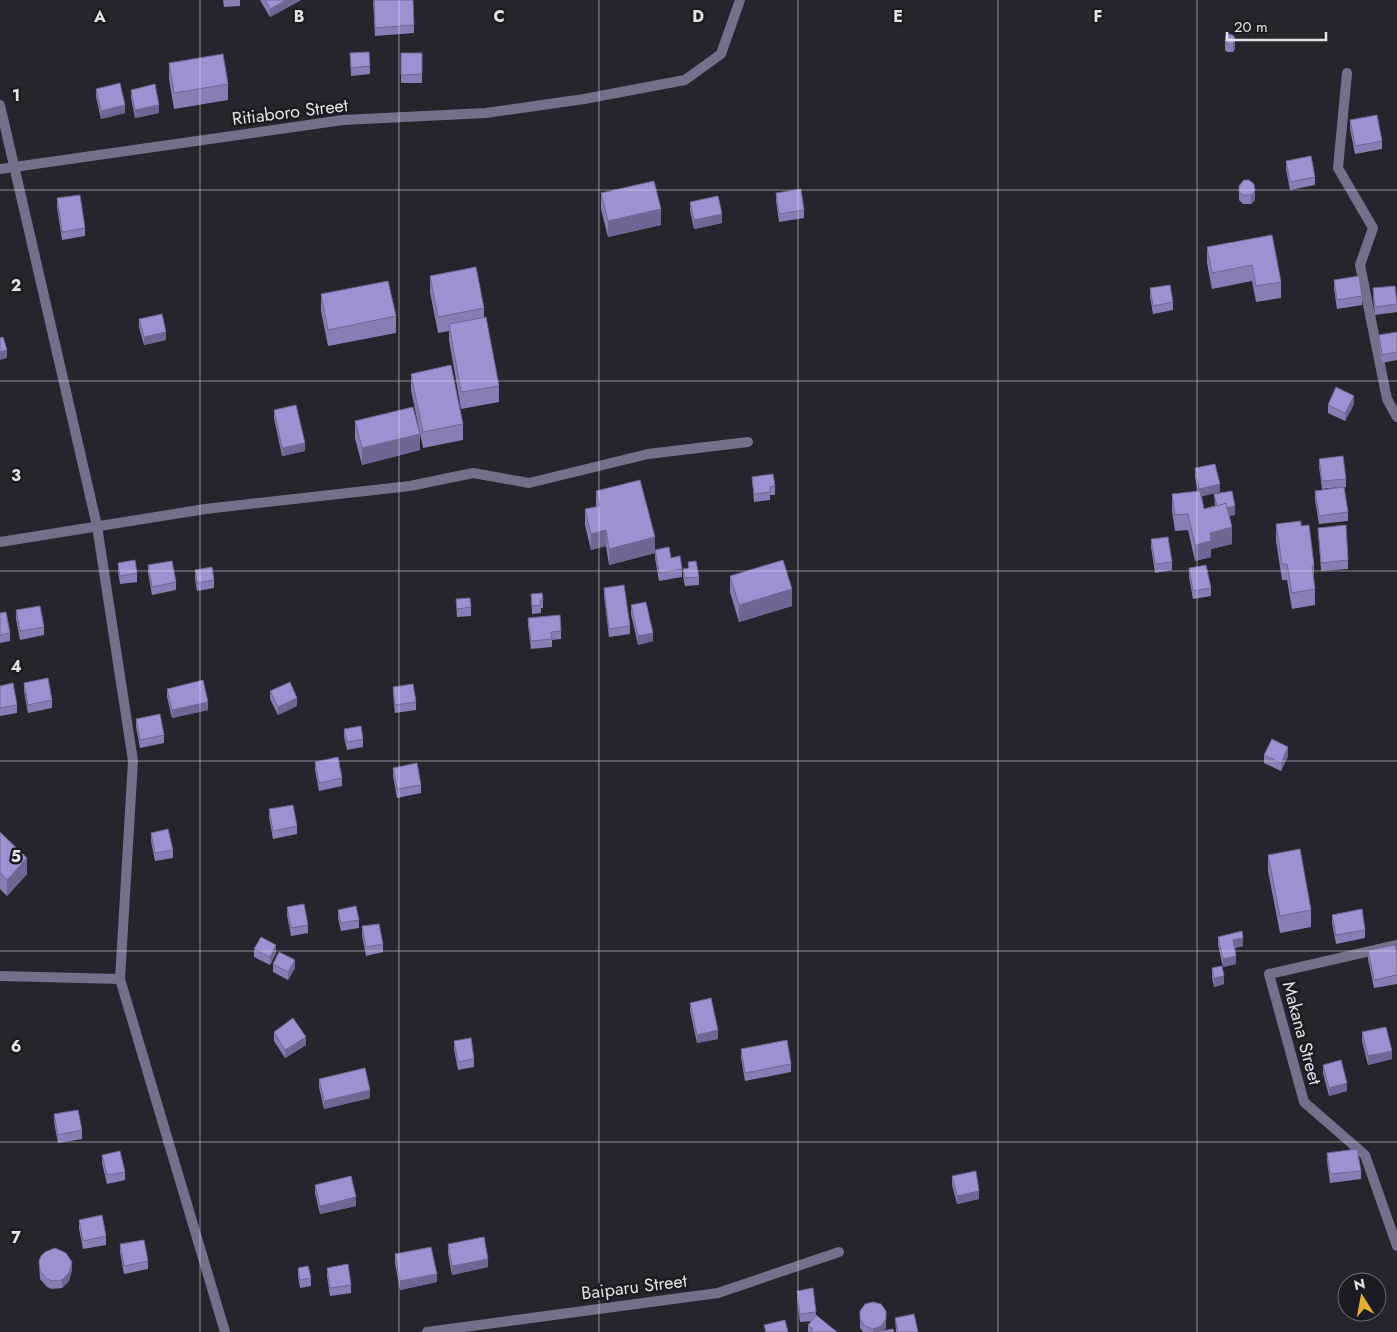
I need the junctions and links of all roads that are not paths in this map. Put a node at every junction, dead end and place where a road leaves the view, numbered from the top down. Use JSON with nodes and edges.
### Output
{"nodes":[{"id":1,"x":740,"y":0,"type":"edge"},
{"id":2,"x":1347,"y":73,"type":"dead end"},
{"id":3,"x":0,"y":105,"type":"edge"},
{"id":4,"x":14,"y":167,"type":"junction"},
{"id":5,"x":0,"y":169,"type":"edge"},
{"id":6,"x":1397,"y":417,"type":"edge"},
{"id":7,"x":748,"y":442,"type":"dead end"},
{"id":8,"x":97,"y":526,"type":"junction"},
{"id":9,"x":0,"y":542,"type":"edge"},
{"id":10,"x":1397,"y":945,"type":"edge"},
{"id":11,"x":0,"y":976,"type":"edge"},
{"id":12,"x":120,"y":979,"type":"junction"},
{"id":13,"x":1397,"y":1246,"type":"edge"},
{"id":14,"x":840,"y":1252,"type":"dead end"},
{"id":15,"x":225,"y":1332,"type":"edge"},
{"id":16,"x":428,"y":1332,"type":"edge"}],
"edges":[{"from":1,"to":4,"type":"street","name":"Ritiaboro Street"},
{"from":2,"to":6,"type":"street"},
{"from":3,"to":4,"type":"street"},
{"from":4,"to":5,"type":"street","name":"Ritiaboro Street"},
{"from":4,"to":8,"type":"street"},
{"from":7,"to":8,"type":"street"},
{"from":8,"to":9,"type":"street"},
{"from":8,"to":12,"type":"street"},
{"from":10,"to":13,"type":"street","name":"Makana Street"},
{"from":11,"to":12,"type":"street"},
{"from":12,"to":15,"type":"street"},
{"from":14,"to":16,"type":"street","name":"Baiparu Street"}]}
